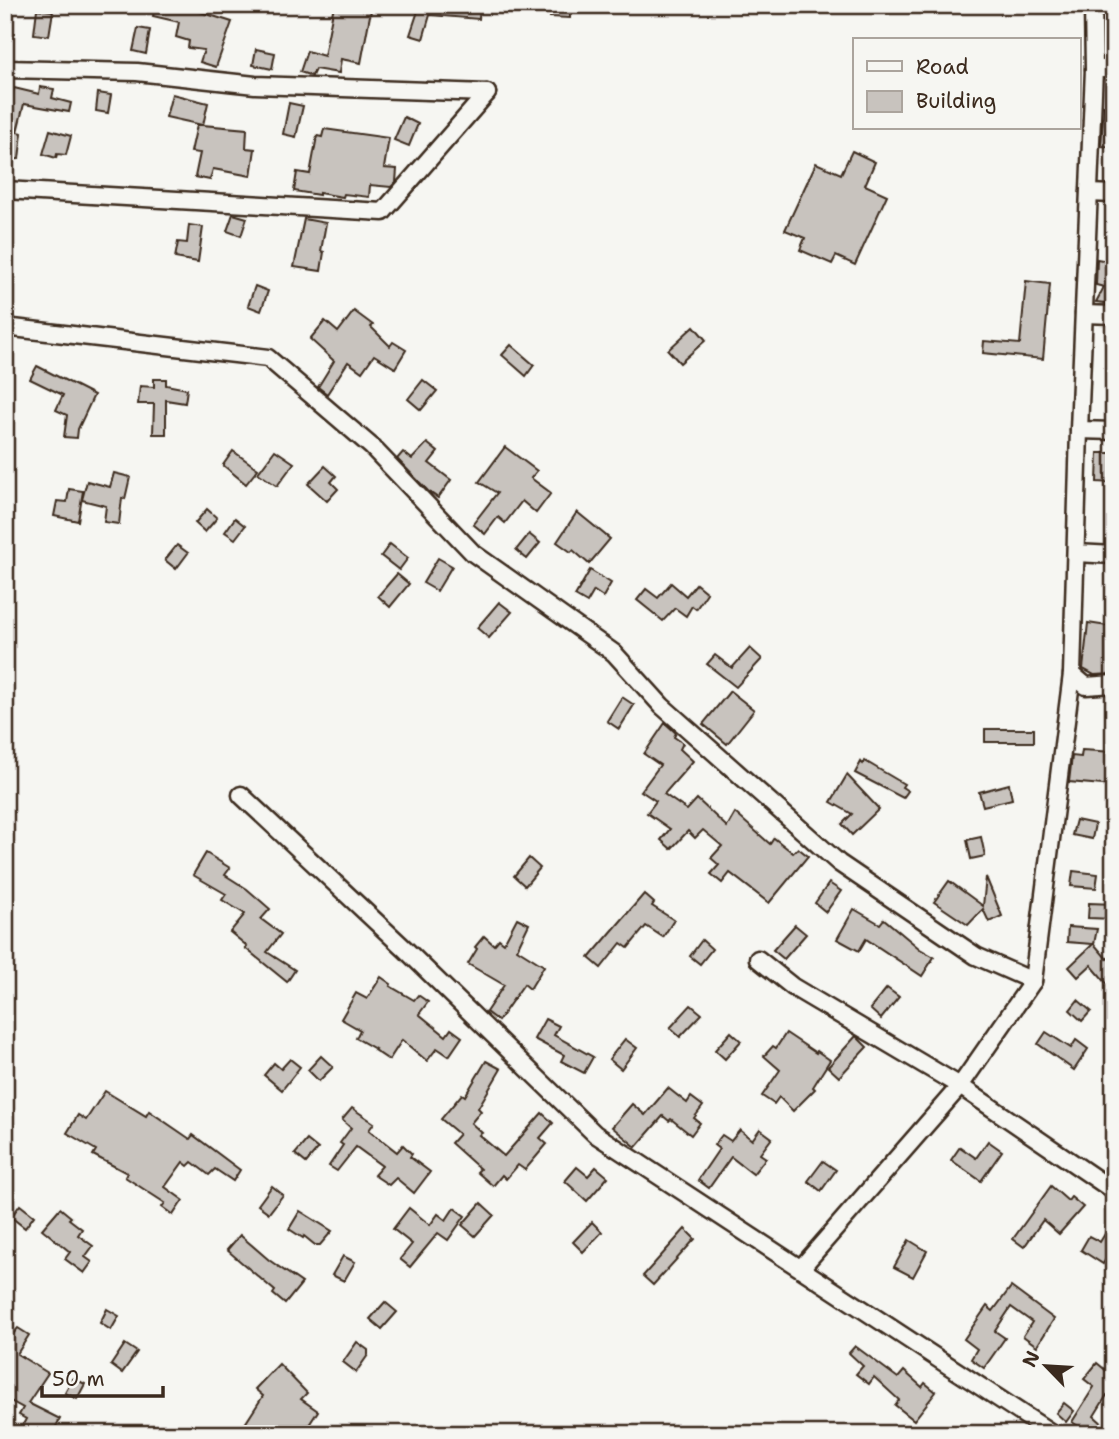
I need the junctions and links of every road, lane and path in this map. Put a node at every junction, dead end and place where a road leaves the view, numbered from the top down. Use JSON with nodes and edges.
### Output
{"nodes":[{"id":1,"x":1093,"y":5,"type":"edge"},
{"id":2,"x":5,"y":69,"type":"edge"},
{"id":3,"x":1094,"y":69,"type":"junction"},
{"id":4,"x":1114,"y":69,"type":"edge"},
{"id":5,"x":5,"y":190,"type":"edge"},
{"id":6,"x":1089,"y":193,"type":"junction"},
{"id":7,"x":1114,"y":194,"type":"edge"},
{"id":8,"x":1084,"y":314,"type":"junction"},
{"id":9,"x":1114,"y":315,"type":"edge"},
{"id":10,"x":5,"y":327,"type":"edge"},
{"id":11,"x":1079,"y":430,"type":"junction"},
{"id":12,"x":1114,"y":431,"type":"edge"},
{"id":13,"x":1076,"y":554,"type":"junction"},
{"id":14,"x":1114,"y":555,"type":"edge"},
{"id":15,"x":1072,"y":674,"type":"junction"},
{"id":16,"x":1114,"y":684,"type":"edge"},
{"id":17,"x":241,"y":795,"type":"dead end"},
{"id":18,"x":758,"y":958,"type":"dead end"},
{"id":19,"x":1033,"y":981,"type":"junction"},
{"id":20,"x":960,"y":1086,"type":"junction"},
{"id":21,"x":1114,"y":1191,"type":"edge"},
{"id":22,"x":801,"y":1268,"type":"junction"},
{"id":23,"x":1053,"y":1434,"type":"edge"}],
"edges":[{"from":1,"to":3,"type":"street"},
{"from":2,"to":5,"type":"street"},
{"from":3,"to":4,"type":"street"},
{"from":3,"to":6,"type":"street"},
{"from":6,"to":7,"type":"street"},
{"from":6,"to":8,"type":"street"},
{"from":8,"to":9,"type":"street"},
{"from":8,"to":11,"type":"street"},
{"from":10,"to":19,"type":"street"},
{"from":11,"to":12,"type":"street"},
{"from":11,"to":13,"type":"street"},
{"from":13,"to":14,"type":"street"},
{"from":13,"to":15,"type":"street"},
{"from":15,"to":16,"type":"street"},
{"from":15,"to":19,"type":"street"},
{"from":17,"to":22,"type":"street"},
{"from":18,"to":20,"type":"street"},
{"from":19,"to":20,"type":"street"},
{"from":20,"to":21,"type":"street"},
{"from":20,"to":22,"type":"street"},
{"from":22,"to":23,"type":"street"}]}
